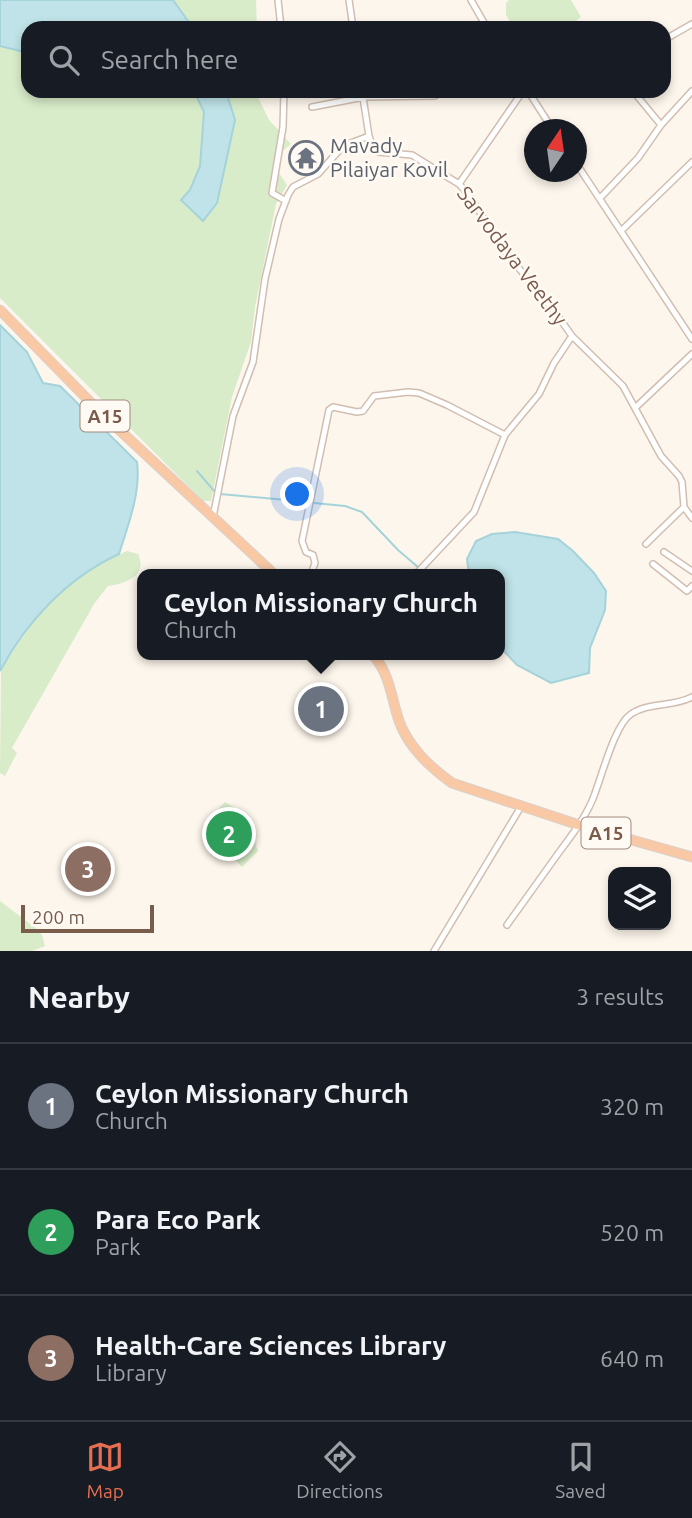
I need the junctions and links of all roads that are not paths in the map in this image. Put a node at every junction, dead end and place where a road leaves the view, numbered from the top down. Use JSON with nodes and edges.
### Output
{"nodes":[{"id":1,"x":278,"y":0,"type":"edge"},
{"id":2,"x":349,"y":0,"type":"edge"},
{"id":3,"x":471,"y":0,"type":"edge"},
{"id":4,"x":280,"y":21,"type":"edge"},
{"id":5,"x":353,"y":21,"type":"edge"},
{"id":6,"x":483,"y":21,"type":"edge"},
{"id":7,"x":692,"y":24,"type":"edge"},
{"id":8,"x":671,"y":36,"type":"edge"},
{"id":9,"x":692,"y":91,"type":"edge"},
{"id":10,"x":284,"y":98,"type":"edge"},
{"id":11,"x":347,"y":98,"type":"edge"},
{"id":12,"x":364,"y":98,"type":"edge"},
{"id":13,"x":521,"y":98,"type":"edge"},
{"id":14,"x":531,"y":98,"type":"edge"},
{"id":15,"x":639,"y":98,"type":"edge"},
{"id":16,"x":312,"y":107,"type":"dead end"},
{"id":17,"x":545,"y":119,"type":"edge"},
{"id":18,"x":661,"y":125,"type":"junction"},
{"id":19,"x":369,"y":136,"type":"junction"},
{"id":20,"x":692,"y":162,"type":"edge"},
{"id":21,"x":587,"y":178,"type":"edge"},
{"id":22,"x":459,"y":184,"type":"junction"},
{"id":23,"x":601,"y":197,"type":"junction"},
{"id":24,"x":286,"y":201,"type":"junction"},
{"id":25,"x":622,"y":230,"type":"junction"},
{"id":26,"x":0,"y":310,"type":"edge"},
{"id":27,"x":572,"y":337,"type":"junction"},
{"id":28,"x":692,"y":339,"type":"edge"},
{"id":29,"x":692,"y":354,"type":"edge"},
{"id":30,"x":635,"y":408,"type":"junction"},
{"id":31,"x":505,"y":435,"type":"junction"},
{"id":32,"x":684,"y":507,"type":"junction"},
{"id":33,"x":213,"y":518,"type":"junction"},
{"id":34,"x":692,"y":518,"type":"edge"},
{"id":35,"x":646,"y":544,"type":"dead end"},
{"id":36,"x":664,"y":552,"type":"dead end"},
{"id":37,"x":653,"y":564,"type":"dead end"},
{"id":38,"x":269,"y":569,"type":"edge"},
{"id":39,"x":313,"y":569,"type":"edge"},
{"id":40,"x":421,"y":569,"type":"edge"},
{"id":41,"x":692,"y":570,"type":"edge"},
{"id":42,"x":692,"y":586,"type":"edge"},
{"id":43,"x":378,"y":660,"type":"edge"},
{"id":44,"x":692,"y":697,"type":"edge"},
{"id":45,"x":522,"y":805,"type":"junction"},
{"id":46,"x":579,"y":825,"type":"junction"},
{"id":47,"x":692,"y":857,"type":"edge"},
{"id":48,"x":507,"y":925,"type":"dead end"},
{"id":49,"x":434,"y":951,"type":"edge"}],
"edges":[{"from":1,"to":4,"type":"street"},
{"from":2,"to":5,"type":"street"},
{"from":3,"to":6,"type":"street"},
{"from":7,"to":8,"type":"street"},
{"from":9,"to":18,"type":"street"},
{"from":10,"to":24,"type":"street"},
{"from":11,"to":16,"type":"street"},
{"from":12,"to":19,"type":"street"},
{"from":13,"to":22,"type":"street"},
{"from":14,"to":17,"type":"street"},
{"from":15,"to":18,"type":"street"},
{"from":18,"to":23,"type":"street"},
{"from":19,"to":22,"type":"street","name":"Sarvodaya Veethy"},
{"from":19,"to":24,"type":"street"},
{"from":20,"to":25,"type":"street"},
{"from":21,"to":23,"type":"street"},
{"from":22,"to":27,"type":"street","name":"Sarvodaya Veethy"},
{"from":23,"to":25,"type":"street"},
{"from":24,"to":33,"type":"street"},
{"from":25,"to":28,"type":"street"},
{"from":26,"to":33,"type":"highway","number":"A15"},
{"from":27,"to":30,"type":"street","name":"Sarvodaya Veethy"},
{"from":27,"to":31,"type":"street"},
{"from":29,"to":30,"type":"street"},
{"from":30,"to":32,"type":"street","name":"Sarvodaya Veethy"},
{"from":31,"to":39,"type":"street"},
{"from":31,"to":40,"type":"street"},
{"from":32,"to":34,"type":"street","name":"Sarvodaya Veethy"},
{"from":32,"to":35,"type":"street"},
{"from":33,"to":38,"type":"highway","number":"A15"},
{"from":36,"to":41,"type":"street"},
{"from":37,"to":42,"type":"street"},
{"from":43,"to":45,"type":"highway","number":"A15"},
{"from":44,"to":46,"type":"street"},
{"from":45,"to":46,"type":"highway","number":"A15"},
{"from":45,"to":49,"type":"street"},
{"from":46,"to":47,"type":"highway","number":"A15"},
{"from":46,"to":48,"type":"street"}]}
